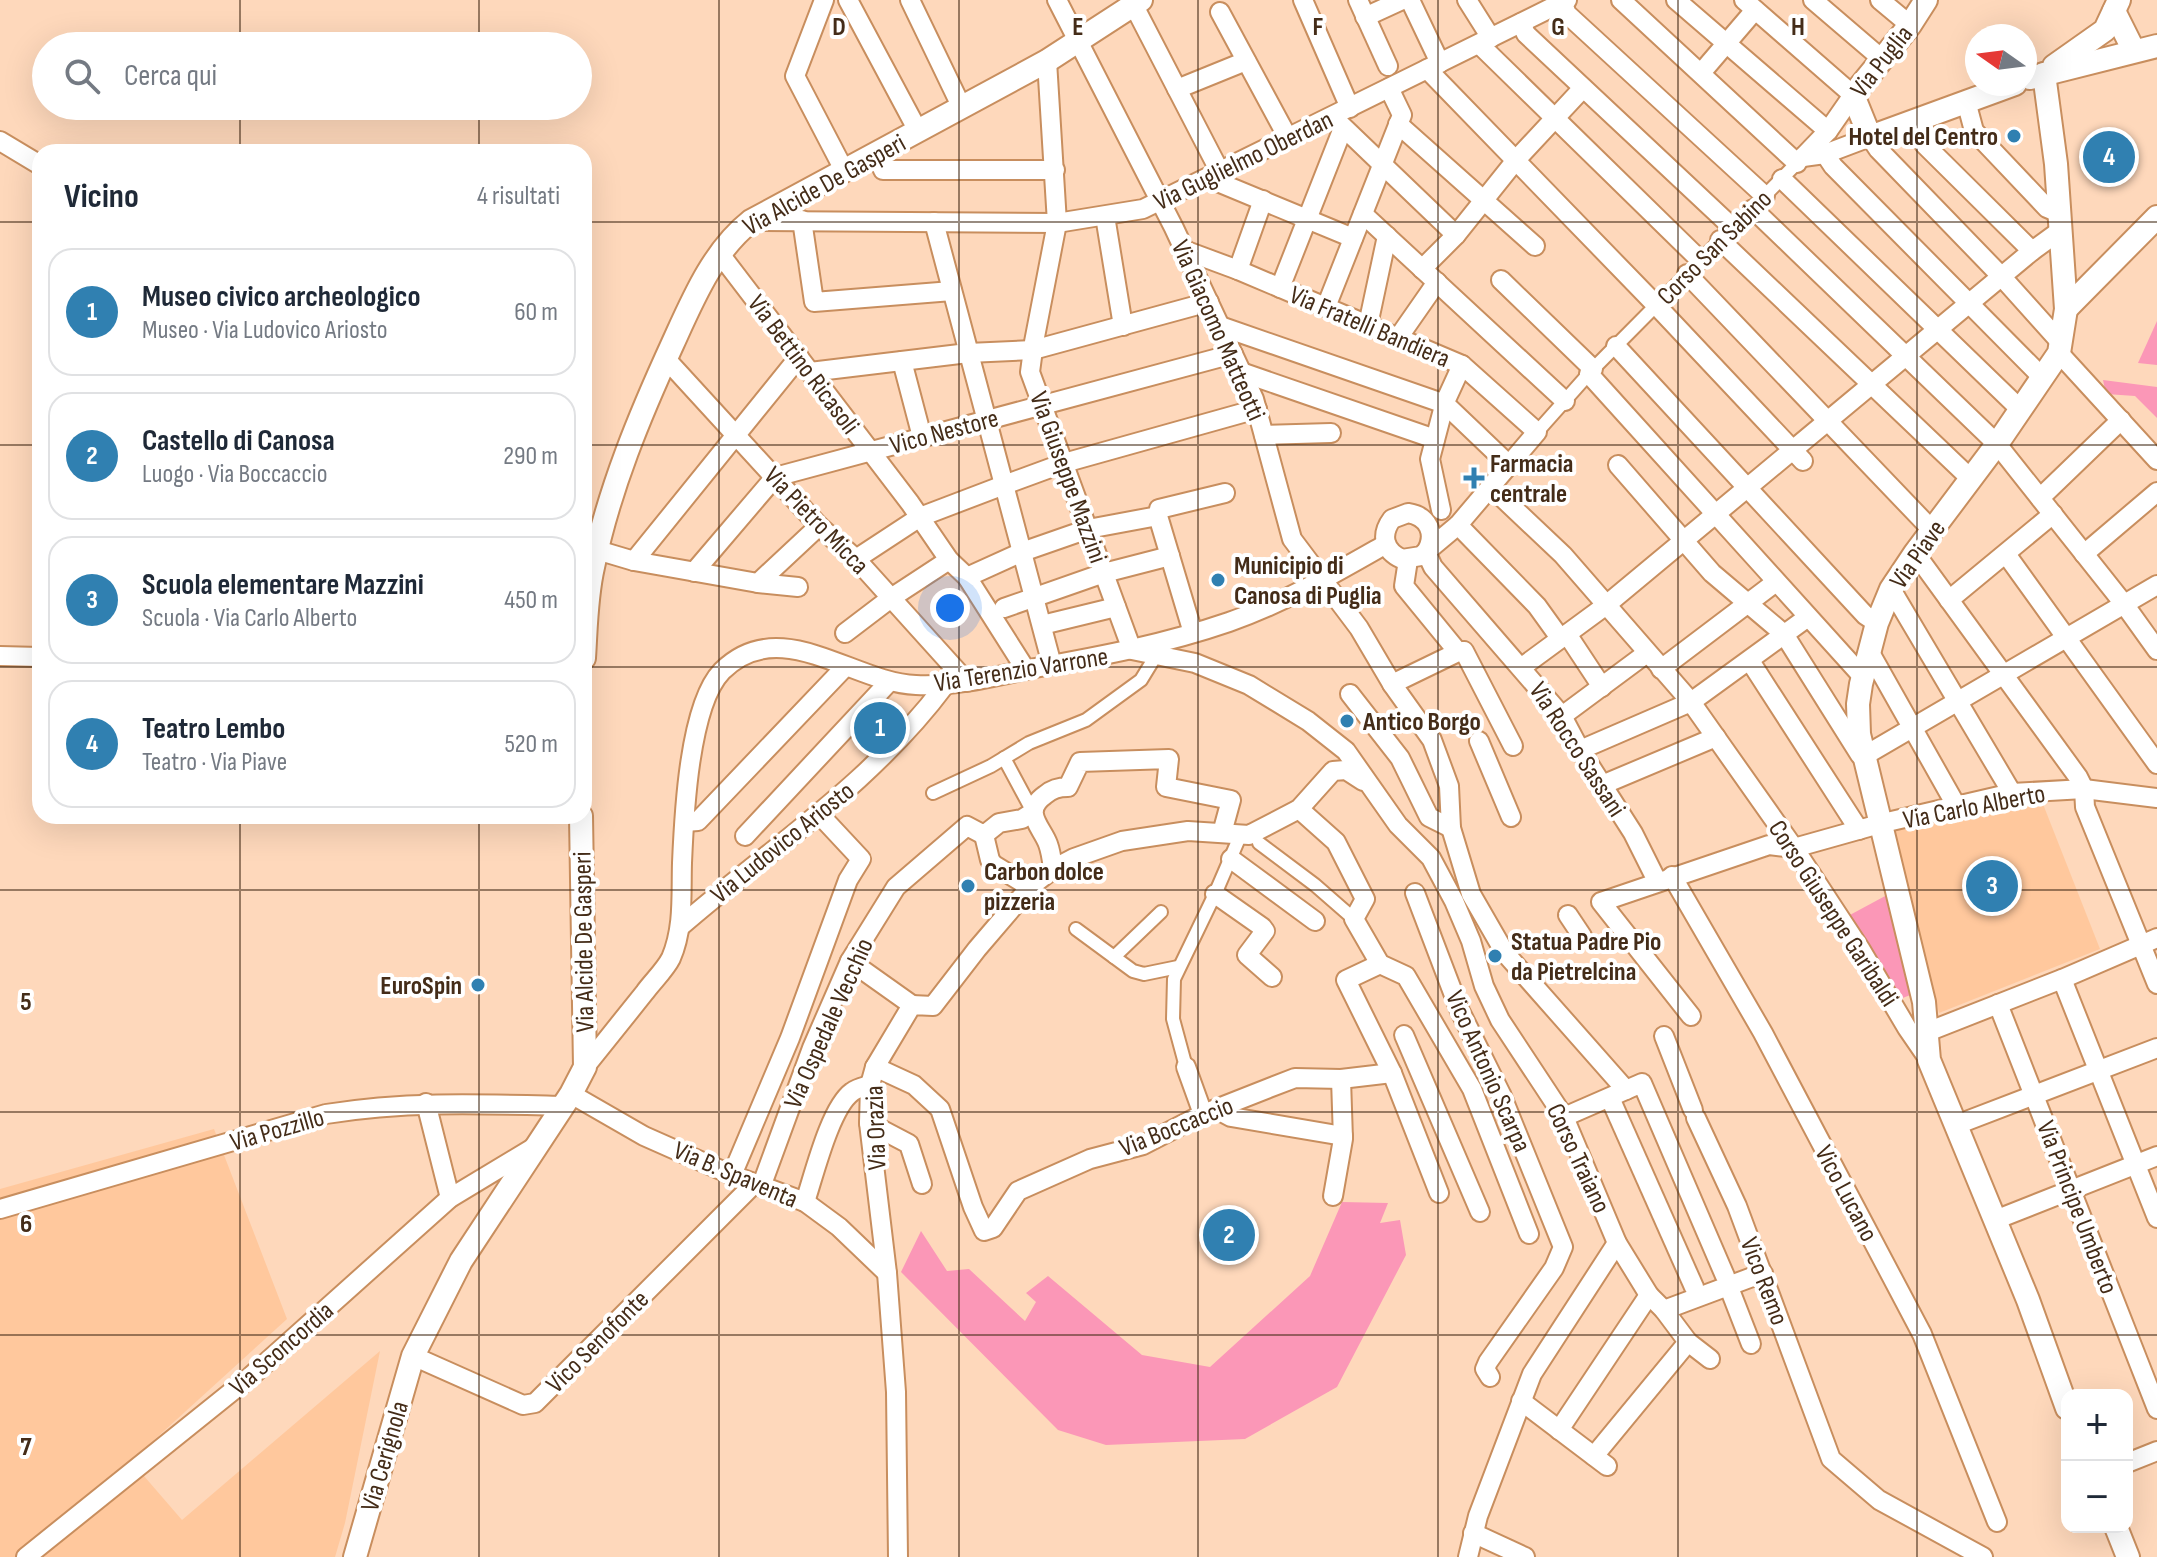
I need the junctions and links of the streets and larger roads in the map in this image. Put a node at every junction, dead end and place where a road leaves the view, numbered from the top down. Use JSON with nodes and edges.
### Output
{"nodes":[{"id":1,"x":824,"y":0,"type":"edge"},
{"id":2,"x":848,"y":0,"type":"edge"},
{"id":3,"x":910,"y":0,"type":"edge"},
{"id":4,"x":1057,"y":0,"type":"edge"},
{"id":5,"x":1303,"y":0,"type":"edge"},
{"id":6,"x":1402,"y":0,"type":"edge"},
{"id":7,"x":1410,"y":0,"type":"edge"},
{"id":8,"x":1467,"y":0,"type":"edge"},
{"id":9,"x":1621,"y":0,"type":"edge"},
{"id":10,"x":1676,"y":0,"type":"edge"},
{"id":11,"x":1813,"y":0,"type":"edge"},
{"id":12,"x":1880,"y":0,"type":"edge"},
{"id":13,"x":1926,"y":0,"type":"edge"},
{"id":14,"x":1135,"y":2,"type":"edge"},
{"id":15,"x":1558,"y":2,"type":"edge"},
{"id":16,"x":1750,"y":5,"type":"edge"},
{"id":17,"x":2116,"y":5,"type":"edge"},
{"id":18,"x":1362,"y":8,"type":"edge"},
{"id":19,"x":1220,"y":12,"type":"dead end"},
{"id":20,"x":1521,"y":23,"type":"junction"},
{"id":21,"x":1910,"y":25,"type":"junction"},
{"id":22,"x":1078,"y":41,"type":"junction"},
{"id":23,"x":1485,"y":41,"type":"junction"},
{"id":24,"x":1727,"y":43,"type":"junction"},
{"id":25,"x":2157,"y":46,"type":"edge"},
{"id":26,"x":2134,"y":51,"type":"junction"},
{"id":27,"x":1882,"y":59,"type":"junction"},
{"id":28,"x":1047,"y":61,"type":"junction"},
{"id":29,"x":1246,"y":61,"type":"junction"},
{"id":30,"x":1388,"y":66,"type":"dead end"},
{"id":31,"x":1433,"y":66,"type":"junction"},
{"id":32,"x":1701,"y":73,"type":"junction"},
{"id":33,"x":2037,"y":75,"type":"edge"},
{"id":34,"x":2037,"y":76,"type":"edge"},
{"id":35,"x":1389,"y":88,"type":"junction"},
{"id":36,"x":1583,"y":88,"type":"junction"},
{"id":37,"x":1177,"y":89,"type":"junction"},
{"id":38,"x":2037,"y":89,"type":"edge"},
{"id":39,"x":1853,"y":95,"type":"junction"},
{"id":40,"x":1980,"y":96,"type":"edge"},
{"id":41,"x":1966,"y":101,"type":"junction"},
{"id":42,"x":962,"y":108,"type":"junction"},
{"id":43,"x":1350,"y":108,"type":"junction"},
{"id":44,"x":1555,"y":118,"type":"junction"},
{"id":45,"x":1913,"y":120,"type":"junction"},
{"id":46,"x":1337,"y":122,"type":"junction"},
{"id":47,"x":1398,"y":124,"type":"junction"},
{"id":48,"x":918,"y":131,"type":"junction"},
{"id":49,"x":1828,"y":131,"type":"junction"},
{"id":50,"x":1870,"y":137,"type":"junction"},
{"id":51,"x":1288,"y":138,"type":"junction"},
{"id":52,"x":0,"y":141,"type":"edge"},
{"id":53,"x":1825,"y":154,"type":"junction"},
{"id":54,"x":877,"y":155,"type":"junction"},
{"id":55,"x":32,"y":160,"type":"edge"},
{"id":56,"x":1516,"y":160,"type":"junction"},
{"id":57,"x":1800,"y":160,"type":"junction"},
{"id":58,"x":1382,"y":166,"type":"junction"},
{"id":59,"x":844,"y":170,"type":"junction"},
{"id":60,"x":1055,"y":170,"type":"junction"},
{"id":61,"x":1214,"y":175,"type":"junction"},
{"id":62,"x":1782,"y":179,"type":"junction"},
{"id":63,"x":1263,"y":200,"type":"junction"},
{"id":64,"x":1486,"y":200,"type":"junction"},
{"id":65,"x":1161,"y":202,"type":"junction"},
{"id":66,"x":1759,"y":202,"type":"junction"},
{"id":67,"x":1363,"y":214,"type":"junction"},
{"id":68,"x":1105,"y":216,"type":"junction"},
{"id":69,"x":2157,"y":217,"type":"edge"},
{"id":70,"x":1308,"y":218,"type":"junction"},
{"id":71,"x":802,"y":220,"type":"junction"},
{"id":72,"x":751,"y":221,"type":"junction"},
{"id":73,"x":934,"y":222,"type":"junction"},
{"id":74,"x":2060,"y":222,"type":"junction"},
{"id":75,"x":1057,"y":223,"type":"junction"},
{"id":76,"x":1726,"y":234,"type":"junction"},
{"id":77,"x":1456,"y":235,"type":"junction"},
{"id":78,"x":1387,"y":236,"type":"junction"},
{"id":79,"x":1353,"y":238,"type":"junction"},
{"id":80,"x":1535,"y":246,"type":"dead end"},
{"id":81,"x":1184,"y":250,"type":"junction"},
{"id":82,"x":2032,"y":251,"type":"junction"},
{"id":83,"x":720,"y":254,"type":"junction"},
{"id":84,"x":1700,"y":260,"type":"junction"},
{"id":85,"x":1422,"y":269,"type":"junction"},
{"id":86,"x":1238,"y":270,"type":"junction"},
{"id":87,"x":1687,"y":274,"type":"junction"},
{"id":88,"x":2001,"y":276,"type":"junction"},
{"id":89,"x":1501,"y":280,"type":"dead end"},
{"id":90,"x":1437,"y":282,"type":"junction"},
{"id":91,"x":1280,"y":288,"type":"junction"},
{"id":92,"x":952,"y":291,"type":"junction"},
{"id":93,"x":1209,"y":302,"type":"junction"},
{"id":94,"x":1968,"y":303,"type":"junction"},
{"id":95,"x":1656,"y":305,"type":"junction"},
{"id":96,"x":1326,"y":307,"type":"junction"},
{"id":97,"x":2066,"y":309,"type":"junction"},
{"id":98,"x":1368,"y":325,"type":"junction"},
{"id":99,"x":1123,"y":326,"type":"junction"},
{"id":100,"x":1220,"y":326,"type":"junction"},
{"id":101,"x":1936,"y":328,"type":"junction"},
{"id":102,"x":1398,"y":338,"type":"junction"},
{"id":103,"x":1616,"y":346,"type":"junction"},
{"id":104,"x":2060,"y":349,"type":"junction"},
{"id":105,"x":1033,"y":350,"type":"junction"},
{"id":106,"x":968,"y":353,"type":"junction"},
{"id":107,"x":1233,"y":354,"type":"junction"},
{"id":108,"x":1904,"y":355,"type":"junction"},
{"id":109,"x":666,"y":359,"type":"junction"},
{"id":110,"x":902,"y":361,"type":"junction"},
{"id":111,"x":804,"y":364,"type":"junction"},
{"id":112,"x":1462,"y":365,"type":"junction"},
{"id":113,"x":1241,"y":372,"type":"junction"},
{"id":114,"x":1591,"y":372,"type":"junction"},
{"id":115,"x":2043,"y":378,"type":"junction"},
{"id":116,"x":1870,"y":383,"type":"junction"},
{"id":117,"x":1565,"y":401,"type":"junction"},
{"id":118,"x":1445,"y":404,"type":"junction"},
{"id":119,"x":1042,"y":405,"type":"junction"},
{"id":120,"x":1257,"y":409,"type":"junction"},
{"id":121,"x":2021,"y":410,"type":"junction"},
{"id":122,"x":986,"y":419,"type":"junction"},
{"id":123,"x":1827,"y":420,"type":"junction"},
{"id":124,"x":2121,"y":420,"type":"junction"},
{"id":125,"x":1537,"y":432,"type":"junction"},
{"id":126,"x":1331,"y":433,"type":"dead end"},
{"id":127,"x":736,"y":435,"type":"junction"},
{"id":128,"x":1264,"y":435,"type":"junction"},
{"id":129,"x":922,"y":437,"type":"junction"},
{"id":130,"x":1435,"y":439,"type":"junction"},
{"id":131,"x":1997,"y":444,"type":"junction"},
{"id":132,"x":871,"y":452,"type":"junction"},
{"id":133,"x":1798,"y":455,"type":"junction"},
{"id":134,"x":2157,"y":460,"type":"edge"},
{"id":135,"x":1064,"y":463,"type":"junction"},
{"id":136,"x":1509,"y":465,"type":"junction"},
{"id":137,"x":1618,"y":465,"type":"dead end"},
{"id":138,"x":775,"y":477,"type":"junction"},
{"id":139,"x":1971,"y":479,"type":"junction"},
{"id":140,"x":1004,"y":485,"type":"junction"},
{"id":141,"x":1490,"y":486,"type":"junction"},
{"id":142,"x":1747,"y":486,"type":"junction"},
{"id":143,"x":2157,"y":492,"type":"edge"},
{"id":144,"x":1225,"y":493,"type":"dead end"},
{"id":145,"x":2040,"y":498,"type":"junction"},
{"id":146,"x":1476,"y":503,"type":"junction"},
{"id":147,"x":1441,"y":510,"type":"junction"},
{"id":148,"x":1417,"y":514,"type":"junction"},
{"id":149,"x":2053,"y":514,"type":"junction"},
{"id":150,"x":1715,"y":515,"type":"junction"},
{"id":151,"x":1158,"y":516,"type":"junction"},
{"id":152,"x":920,"y":517,"type":"junction"},
{"id":153,"x":1458,"y":525,"type":"junction"},
{"id":154,"x":819,"y":526,"type":"junction"},
{"id":155,"x":1088,"y":529,"type":"junction"},
{"id":156,"x":1932,"y":530,"type":"junction"},
{"id":157,"x":1684,"y":540,"type":"junction"},
{"id":158,"x":1386,"y":544,"type":"junction"},
{"id":159,"x":1022,"y":552,"type":"junction"},
{"id":160,"x":1426,"y":552,"type":"junction"},
{"id":161,"x":1915,"y":553,"type":"junction"},
{"id":162,"x":2006,"y":554,"type":"junction"},
{"id":163,"x":2084,"y":554,"type":"junction"},
{"id":164,"x":1170,"y":556,"type":"junction"},
{"id":165,"x":592,"y":559,"type":"edge"},
{"id":166,"x":856,"y":559,"type":"junction"},
{"id":167,"x":949,"y":560,"type":"junction"},
{"id":168,"x":1408,"y":560,"type":"junction"},
{"id":169,"x":634,"y":561,"type":"junction"},
{"id":170,"x":592,"y":562,"type":"edge"},
{"id":171,"x":694,"y":572,"type":"junction"},
{"id":172,"x":1104,"y":573,"type":"junction"},
{"id":173,"x":967,"y":577,"type":"junction"},
{"id":174,"x":1323,"y":580,"type":"junction"},
{"id":175,"x":1776,"y":582,"type":"junction"},
{"id":176,"x":758,"y":583,"type":"junction"},
{"id":177,"x":2157,"y":585,"type":"edge"},
{"id":178,"x":798,"y":587,"type":"dead end"},
{"id":179,"x":1891,"y":589,"type":"junction"},
{"id":180,"x":1034,"y":597,"type":"junction"},
{"id":181,"x":891,"y":598,"type":"junction"},
{"id":182,"x":1949,"y":600,"type":"junction"},
{"id":183,"x":1747,"y":603,"type":"junction"},
{"id":184,"x":2124,"y":604,"type":"junction"},
{"id":185,"x":1605,"y":606,"type":"junction"},
{"id":186,"x":1116,"y":607,"type":"junction"},
{"id":187,"x":1004,"y":608,"type":"dead end"},
{"id":188,"x":1808,"y":617,"type":"junction"},
{"id":189,"x":1877,"y":623,"type":"junction"},
{"id":190,"x":1042,"y":625,"type":"junction"},
{"id":191,"x":845,"y":633,"type":"dead end"},
{"id":192,"x":1193,"y":633,"type":"junction"},
{"id":193,"x":1784,"y":634,"type":"junction"},
{"id":194,"x":1564,"y":636,"type":"junction"},
{"id":195,"x":2066,"y":637,"type":"junction"},
{"id":196,"x":1132,"y":650,"type":"junction"},
{"id":197,"x":2157,"y":650,"type":"edge"},
{"id":198,"x":1869,"y":651,"type":"junction"},
{"id":199,"x":1458,"y":652,"type":"junction"},
{"id":200,"x":1647,"y":653,"type":"junction"},
{"id":201,"x":0,"y":656,"type":"edge"},
{"id":202,"x":32,"y":657,"type":"edge"},
{"id":203,"x":1155,"y":657,"type":"junction"},
{"id":204,"x":1750,"y":661,"type":"junction"},
{"id":205,"x":1052,"y":665,"type":"junction"},
{"id":206,"x":845,"y":667,"type":"junction"},
{"id":207,"x":1522,"y":667,"type":"junction"},
{"id":208,"x":1661,"y":669,"type":"junction"},
{"id":209,"x":1026,"y":670,"type":"junction"},
{"id":210,"x":2003,"y":673,"type":"junction"},
{"id":211,"x":1863,"y":677,"type":"junction"},
{"id":212,"x":889,"y":682,"type":"junction"},
{"id":213,"x":967,"y":682,"type":"junction"},
{"id":214,"x":1392,"y":684,"type":"junction"},
{"id":215,"x":945,"y":685,"type":"junction"},
{"id":216,"x":1602,"y":687,"type":"junction"},
{"id":217,"x":1350,"y":694,"type":"dead end"},
{"id":218,"x":1957,"y":701,"type":"junction"},
{"id":219,"x":1691,"y":702,"type":"junction"},
{"id":220,"x":1562,"y":716,"type":"junction"},
{"id":221,"x":1912,"y":728,"type":"junction"},
{"id":222,"x":1716,"y":737,"type":"junction"},
{"id":223,"x":1479,"y":741,"type":"dead end"},
{"id":224,"x":1513,"y":746,"type":"dead end"},
{"id":225,"x":1580,"y":750,"type":"junction"},
{"id":226,"x":1864,"y":756,"type":"junction"},
{"id":227,"x":1004,"y":758,"type":"junction"},
{"id":228,"x":2157,"y":764,"type":"edge"},
{"id":229,"x":1368,"y":785,"type":"junction"},
{"id":230,"x":1602,"y":785,"type":"junction"},
{"id":231,"x":2084,"y":789,"type":"junction"},
{"id":232,"x":933,"y":793,"type":"dead end"},
{"id":233,"x":2012,"y":793,"type":"junction"},
{"id":234,"x":2157,"y":798,"type":"edge"},
{"id":235,"x":1957,"y":807,"type":"junction"},
{"id":236,"x":1299,"y":809,"type":"junction"},
{"id":237,"x":1033,"y":812,"type":"junction"},
{"id":238,"x":819,"y":814,"type":"junction"},
{"id":239,"x":1511,"y":817,"type":"dead end"},
{"id":240,"x":685,"y":822,"type":"junction"},
{"id":241,"x":1883,"y":823,"type":"junction"},
{"id":242,"x":581,"y":824,"type":"edge"},
{"id":243,"x":1859,"y":830,"type":"junction"},
{"id":244,"x":1231,"y":834,"type":"junction"},
{"id":245,"x":984,"y":835,"type":"junction"},
{"id":246,"x":745,"y":836,"type":"dead end"},
{"id":247,"x":1453,"y":837,"type":"junction"},
{"id":248,"x":1259,"y":843,"type":"dead end"},
{"id":249,"x":1794,"y":848,"type":"junction"},
{"id":250,"x":1431,"y":858,"type":"junction"},
{"id":251,"x":1231,"y":859,"type":"junction"},
{"id":252,"x":1053,"y":869,"type":"junction"},
{"id":253,"x":1665,"y":879,"type":"junction"},
{"id":254,"x":1030,"y":887,"type":"junction"},
{"id":255,"x":1415,"y":893,"type":"dead end"},
{"id":256,"x":1215,"y":894,"type":"junction"},
{"id":257,"x":1463,"y":898,"type":"junction"},
{"id":258,"x":1161,"y":912,"type":"dead end"},
{"id":259,"x":1568,"y":915,"type":"dead end"},
{"id":260,"x":1354,"y":919,"type":"junction"},
{"id":261,"x":1315,"y":921,"type":"dead end"},
{"id":262,"x":681,"y":926,"type":"junction"},
{"id":263,"x":1492,"y":928,"type":"junction"},
{"id":264,"x":1076,"y":929,"type":"dead end"},
{"id":265,"x":1582,"y":936,"type":"dead end"},
{"id":266,"x":1471,"y":941,"type":"junction"},
{"id":267,"x":2149,"y":941,"type":"edge"},
{"id":268,"x":1114,"y":957,"type":"junction"},
{"id":269,"x":850,"y":961,"type":"junction"},
{"id":270,"x":1380,"y":964,"type":"junction"},
{"id":271,"x":1178,"y":967,"type":"junction"},
{"id":272,"x":1272,"y":977,"type":"dead end"},
{"id":273,"x":2062,"y":979,"type":"junction"},
{"id":274,"x":2157,"y":984,"type":"edge"},
{"id":275,"x":1998,"y":1004,"type":"junction"},
{"id":276,"x":912,"y":1005,"type":"junction"},
{"id":277,"x":1691,"y":1016,"type":"dead end"},
{"id":278,"x":1927,"y":1032,"type":"junction"},
{"id":279,"x":1404,"y":1035,"type":"dead end"},
{"id":280,"x":1664,"y":1036,"type":"dead end"},
{"id":281,"x":2157,"y":1048,"type":"edge"},
{"id":282,"x":1929,"y":1060,"type":"junction"},
{"id":283,"x":585,"y":1067,"type":"junction"},
{"id":284,"x":1186,"y":1067,"type":"joint"},
{"id":285,"x":2099,"y":1071,"type":"junction"},
{"id":286,"x":1392,"y":1073,"type":"junction"},
{"id":287,"x":872,"y":1076,"type":"junction"},
{"id":288,"x":1341,"y":1079,"type":"junction"},
{"id":289,"x":1626,"y":1091,"type":"junction"},
{"id":290,"x":2034,"y":1095,"type":"junction"},
{"id":291,"x":567,"y":1100,"type":"junction"},
{"id":292,"x":426,"y":1103,"type":"junction"},
{"id":293,"x":1209,"y":1112,"type":"junction"},
{"id":294,"x":1564,"y":1117,"type":"junction"},
{"id":295,"x":869,"y":1123,"type":"junction"},
{"id":296,"x":1956,"y":1125,"type":"junction"},
{"id":297,"x":1343,"y":1136,"type":"junction"},
{"id":298,"x":539,"y":1144,"type":"junction"},
{"id":299,"x":2157,"y":1156,"type":"edge"},
{"id":300,"x":2136,"y":1164,"type":"junction"},
{"id":301,"x":732,"y":1175,"type":"junction"},
{"id":302,"x":922,"y":1184,"type":"dead end"},
{"id":303,"x":757,"y":1185,"type":"junction"},
{"id":304,"x":2071,"y":1189,"type":"junction"},
{"id":305,"x":1439,"y":1193,"type":"dead end"},
{"id":306,"x":1333,"y":1196,"type":"dead end"},
{"id":307,"x":450,"y":1198,"type":"junction"},
{"id":308,"x":805,"y":1202,"type":"junction"},
{"id":309,"x":0,"y":1209,"type":"edge"},
{"id":310,"x":1480,"y":1212,"type":"dead end"},
{"id":311,"x":2157,"y":1218,"type":"edge"},
{"id":312,"x":1995,"y":1220,"type":"junction"},
{"id":313,"x":1529,"y":1234,"type":"dead end"},
{"id":314,"x":1617,"y":1243,"type":"junction"},
{"id":315,"x":887,"y":1273,"type":"junction"},
{"id":316,"x":1763,"y":1273,"type":"junction"},
{"id":317,"x":1694,"y":1287,"type":"dead end"},
{"id":318,"x":1649,"y":1295,"type":"junction"},
{"id":319,"x":1664,"y":1310,"type":"junction"},
{"id":320,"x":1688,"y":1342,"type":"junction"},
{"id":321,"x":1751,"y":1344,"type":"dead end"},
{"id":322,"x":413,"y":1356,"type":"junction"},
{"id":323,"x":1710,"y":1359,"type":"dead end"},
{"id":324,"x":1490,"y":1377,"type":"dead end"},
{"id":325,"x":2061,"y":1391,"type":"edge"},
{"id":326,"x":1521,"y":1401,"type":"junction"},
{"id":327,"x":2157,"y":1409,"type":"edge"},
{"id":328,"x":1559,"y":1430,"type":"junction"},
{"id":329,"x":2157,"y":1451,"type":"edge"},
{"id":330,"x":2132,"y":1461,"type":"edge"},
{"id":331,"x":1997,"y":1522,"type":"dead end"},
{"id":332,"x":1473,"y":1533,"type":"junction"},
{"id":333,"x":2118,"y":1533,"type":"edge"},
{"id":334,"x":26,"y":1557,"type":"edge"},
{"id":335,"x":355,"y":1557,"type":"edge"},
{"id":336,"x":898,"y":1557,"type":"edge"},
{"id":337,"x":1468,"y":1557,"type":"edge"},
{"id":338,"x":1525,"y":1557,"type":"edge"},
{"id":339,"x":1983,"y":1557,"type":"edge"},
{"id":340,"x":2128,"y":1557,"type":"edge"}],
"edges":[{"from":1,"to":59,"type":"street"},
{"from":2,"to":48,"type":"street"},
{"from":3,"to":42,"type":"street"},
{"from":4,"to":22,"type":"street","name":"Via Giacomo Matteotti"},
{"from":5,"to":43,"type":"street"},
{"from":6,"to":18,"type":"street"},
{"from":7,"to":31,"type":"street"},
{"from":8,"to":23,"type":"street"},
{"from":9,"to":32,"type":"street"},
{"from":10,"to":24,"type":"street"},
{"from":11,"to":27,"type":"street"},
{"from":12,"to":21,"type":"street"},
{"from":13,"to":21,"type":"street","name":"Via Puglia"},
{"from":14,"to":22,"type":"street","name":"Via Alcide De Gasperi"},
{"from":14,"to":37,"type":"street"},
{"from":15,"to":20,"type":"street","name":"Via Guglielmo Oberdan"},
{"from":15,"to":66,"type":"street"},
{"from":16,"to":24,"type":"street"},
{"from":16,"to":39,"type":"street"},
{"from":17,"to":26,"type":"street"},
{"from":17,"to":33,"type":"street"},
{"from":18,"to":30,"type":"street"},
{"from":19,"to":29,"type":"street"},
{"from":20,"to":23,"type":"street","name":"Via Guglielmo Oberdan"},
{"from":20,"to":36,"type":"street"},
{"from":21,"to":27,"type":"street","name":"Via Puglia"},
{"from":22,"to":28,"type":"street","name":"Via Alcide De Gasperi"},
{"from":22,"to":65,"type":"street","name":"Via Giacomo Matteotti"},
{"from":23,"to":31,"type":"street","name":"Via Guglielmo Oberdan"},
{"from":23,"to":44,"type":"street"},
{"from":24,"to":32,"type":"street"},
{"from":24,"to":49,"type":"street"},
{"from":25,"to":26,"type":"street"},
{"from":26,"to":34,"type":"street"},
{"from":27,"to":39,"type":"street","name":"Via Puglia"},
{"from":28,"to":42,"type":"street","name":"Via Alcide De Gasperi"},
{"from":28,"to":60,"type":"street","name":"Via Giuseppe Mazzini"},
{"from":29,"to":37,"type":"street"},
{"from":29,"to":51,"type":"street"},
{"from":31,"to":35,"type":"street","name":"Via Guglielmo Oberdan"},
{"from":31,"to":56,"type":"street"},
{"from":32,"to":57,"type":"street"},
{"from":35,"to":43,"type":"street","name":"Via Guglielmo Oberdan"},
{"from":35,"to":47,"type":"street"},
{"from":36,"to":44,"type":"street"},
{"from":36,"to":76,"type":"street"},
{"from":37,"to":61,"type":"street"},
{"from":38,"to":74,"type":"street","name":"Via Piave"},
{"from":39,"to":49,"type":"street","name":"Via Puglia"},
{"from":39,"to":50,"type":"street"},
{"from":40,"to":41,"type":"street"},
{"from":41,"to":45,"type":"street"},
{"from":41,"to":74,"type":"street"},
{"from":42,"to":48,"type":"street","name":"Via Alcide De Gasperi"},
{"from":43,"to":46,"type":"street","name":"Via Guglielmo Oberdan"},
{"from":44,"to":56,"type":"street"},
{"from":44,"to":84,"type":"street"},
{"from":45,"to":50,"type":"street"},
{"from":45,"to":82,"type":"street"},
{"from":46,"to":51,"type":"street","name":"Via Guglielmo Oberdan"},
{"from":46,"to":58,"type":"street"},
{"from":46,"to":70,"type":"street"},
{"from":47,"to":58,"type":"street"},
{"from":47,"to":64,"type":"street"},
{"from":48,"to":54,"type":"street","name":"Via Alcide De Gasperi"},
{"from":49,"to":57,"type":"street","name":"Via Puglia"},
{"from":50,"to":53,"type":"street"},
{"from":50,"to":88,"type":"street"},
{"from":51,"to":61,"type":"street","name":"Via Guglielmo Oberdan"},
{"from":52,"to":55,"type":"street"},
{"from":53,"to":57,"type":"street"},
{"from":53,"to":94,"type":"street"},
{"from":54,"to":59,"type":"street","name":"Via Alcide De Gasperi"},
{"from":54,"to":60,"type":"street"},
{"from":56,"to":64,"type":"street"},
{"from":56,"to":95,"type":"street"},
{"from":57,"to":62,"type":"street","name":"Corso San Sabino"},
{"from":58,"to":67,"type":"street"},
{"from":58,"to":77,"type":"street"},
{"from":59,"to":72,"type":"street","name":"Via Alcide De Gasperi"},
{"from":60,"to":75,"type":"street","name":"Via Giuseppe Mazzini"},
{"from":61,"to":63,"type":"street"},
{"from":61,"to":65,"type":"street","name":"Via Guglielmo Oberdan"},
{"from":62,"to":66,"type":"street","name":"Corso San Sabino"},
{"from":62,"to":101,"type":"street"},
{"from":63,"to":70,"type":"street"},
{"from":63,"to":86,"type":"street"},
{"from":64,"to":77,"type":"street"},
{"from":64,"to":80,"type":"street"},
{"from":65,"to":68,"type":"street","name":"Via Guglielmo Oberdan"},
{"from":65,"to":81,"type":"street","name":"Via Giacomo Matteotti"},
{"from":66,"to":76,"type":"street","name":"Corso San Sabino"},
{"from":66,"to":108,"type":"street"},
{"from":67,"to":78,"type":"street"},
{"from":67,"to":79,"type":"street"},
{"from":68,"to":75,"type":"street","name":"Via Guglielmo Oberdan"},
{"from":68,"to":99,"type":"street"},
{"from":69,"to":97,"type":"street"},
{"from":70,"to":79,"type":"street"},
{"from":70,"to":91,"type":"street"},
{"from":71,"to":72,"type":"street","name":"Via Guglielmo Oberdan"},
{"from":71,"to":73,"type":"street","name":"Via Guglielmo Oberdan"},
{"from":71,"to":92,"type":"street"},
{"from":72,"to":83,"type":"street","name":"Via Alcide De Gasperi"},
{"from":73,"to":75,"type":"street","name":"Via Guglielmo Oberdan"},
{"from":73,"to":92,"type":"street"},
{"from":74,"to":82,"type":"street"},
{"from":74,"to":97,"type":"street","name":"Via Piave"},
{"from":75,"to":105,"type":"street","name":"Via Giuseppe Mazzini"},
{"from":76,"to":84,"type":"street","name":"Corso San Sabino"},
{"from":76,"to":116,"type":"street"},
{"from":77,"to":85,"type":"street"},
{"from":78,"to":85,"type":"street"},
{"from":78,"to":98,"type":"street"},
{"from":79,"to":96,"type":"street"},
{"from":81,"to":86,"type":"street","name":"Via Fratelli Bandiera"},
{"from":81,"to":93,"type":"street","name":"Via Giacomo Matteotti"},
{"from":82,"to":88,"type":"street"},
{"from":83,"to":109,"type":"street","name":"Via Alcide De Gasperi"},
{"from":83,"to":111,"type":"street","name":"Via Bettino Ricasoli"},
{"from":84,"to":87,"type":"street","name":"Corso San Sabino"},
{"from":85,"to":90,"type":"street"},
{"from":86,"to":91,"type":"street","name":"Via Fratelli Bandiera"},
{"from":87,"to":95,"type":"street","name":"Corso San Sabino"},
{"from":87,"to":123,"type":"street"},
{"from":88,"to":94,"type":"street"},
{"from":88,"to":104,"type":"street"},
{"from":89,"to":114,"type":"street"},
{"from":90,"to":102,"type":"street"},
{"from":90,"to":117,"type":"street"},
{"from":91,"to":96,"type":"street","name":"Via Fratelli Bandiera"},
{"from":92,"to":106,"type":"street"},
{"from":93,"to":99,"type":"street"},
{"from":93,"to":100,"type":"street","name":"Via Giacomo Matteotti"},
{"from":94,"to":101,"type":"street"},
{"from":94,"to":115,"type":"street"},
{"from":95,"to":103,"type":"street","name":"Corso San Sabino"},
{"from":95,"to":133,"type":"street"},
{"from":96,"to":98,"type":"street","name":"Via Fratelli Bandiera"},
{"from":97,"to":104,"type":"street","name":"Via Piave"},
{"from":98,"to":102,"type":"street","name":"Via Fratelli Bandiera"},
{"from":99,"to":105,"type":"street"},
{"from":100,"to":107,"type":"street","name":"Via Giacomo Matteotti"},
{"from":100,"to":118,"type":"street"},
{"from":101,"to":108,"type":"street"},
{"from":101,"to":121,"type":"street"},
{"from":102,"to":112,"type":"street","name":"Via Fratelli Bandiera"},
{"from":103,"to":114,"type":"street","name":"Corso San Sabino"},
{"from":103,"to":142,"type":"street"},
{"from":104,"to":115,"type":"street","name":"Via Piave"},
{"from":104,"to":124,"type":"street"},
{"from":105,"to":106,"type":"street"},
{"from":105,"to":119,"type":"street","name":"Via Giuseppe Mazzini"},
{"from":106,"to":110,"type":"street"},
{"from":106,"to":122,"type":"street"},
{"from":107,"to":113,"type":"street","name":"Via Giacomo Matteotti"},
{"from":107,"to":119,"type":"street","name":"Vico Nestore"},
{"from":108,"to":116,"type":"street"},
{"from":108,"to":131,"type":"street"},
{"from":109,"to":127,"type":"street","name":"Via Pietro Micca"},
{"from":109,"to":165,"type":"street","name":"Via Alcide De Gasperi"},
{"from":110,"to":111,"type":"street"},
{"from":110,"to":129,"type":"street"},
{"from":111,"to":127,"type":"street"},
{"from":111,"to":132,"type":"street","name":"Via Bettino Ricasoli"},
{"from":112,"to":118,"type":"street"},
{"from":112,"to":125,"type":"street","name":"Via Fratelli Bandiera"},
{"from":113,"to":120,"type":"street","name":"Via Giacomo Matteotti"},
{"from":113,"to":130,"type":"street"},
{"from":114,"to":117,"type":"street","name":"Corso San Sabino"},
{"from":114,"to":150,"type":"street"},
{"from":115,"to":121,"type":"street","name":"Via Piave"},
{"from":116,"to":123,"type":"street"},
{"from":116,"to":139,"type":"street"},
{"from":117,"to":125,"type":"street","name":"Corso San Sabino"},
{"from":118,"to":130,"type":"street"},
{"from":118,"to":136,"type":"street"},
{"from":119,"to":122,"type":"street","name":"Vico Nestore"},
{"from":119,"to":135,"type":"street","name":"Via Giuseppe Mazzini"},
{"from":120,"to":128,"type":"street","name":"Via Giacomo Matteotti"},
{"from":120,"to":135,"type":"street"},
{"from":121,"to":131,"type":"street","name":"Via Piave"},
{"from":122,"to":129,"type":"street","name":"Vico Nestore"},
{"from":122,"to":140,"type":"street"},
{"from":123,"to":133,"type":"street"},
{"from":123,"to":156,"type":"street"},
{"from":124,"to":134,"type":"street"},
{"from":124,"to":145,"type":"street"},
{"from":125,"to":136,"type":"street","name":"Corso San Sabino"},
{"from":126,"to":128,"type":"street"},
{"from":127,"to":138,"type":"street","name":"Via Pietro Micca"},
{"from":127,"to":169,"type":"street"},
{"from":128,"to":174,"type":"street","name":"Via Giacomo Matteotti"},
{"from":129,"to":132,"type":"street","name":"Vico Nestore"},
{"from":130,"to":147,"type":"street"},
{"from":131,"to":139,"type":"street","name":"Via Piave"},
{"from":131,"to":145,"type":"street"},
{"from":132,"to":138,"type":"street","name":"Vico Nestore"},
{"from":132,"to":152,"type":"street","name":"Via Bettino Ricasoli"},
{"from":133,"to":142,"type":"street"},
{"from":135,"to":140,"type":"street"},
{"from":135,"to":155,"type":"street","name":"Via Giuseppe Mazzini"},
{"from":136,"to":141,"type":"street","name":"Corso San Sabino"},
{"from":137,"to":157,"type":"street"},
{"from":138,"to":154,"type":"street","name":"Via Pietro Micca"},
{"from":138,"to":171,"type":"street"},
{"from":139,"to":156,"type":"street","name":"Via Piave"},
{"from":140,"to":152,"type":"street"},
{"from":140,"to":159,"type":"street"},
{"from":141,"to":146,"type":"street","name":"Corso San Sabino"},
{"from":141,"to":185,"type":"street","name":"Corso Giuseppe Garibaldi"},
{"from":142,"to":150,"type":"street"},
{"from":142,"to":189,"type":"street"},
{"from":143,"to":163,"type":"street"},
{"from":144,"to":151,"type":"street"},
{"from":145,"to":149,"type":"street"},
{"from":146,"to":147,"type":"street"},
{"from":146,"to":153,"type":"street","name":"Corso San Sabino"},
{"from":147,"to":148,"type":"street"},
{"from":148,"to":158,"type":"street"},
{"from":148,"to":160,"type":"street"},
{"from":149,"to":162,"type":"street"},
{"from":149,"to":163,"type":"street"},
{"from":150,"to":157,"type":"street"},
{"from":150,"to":175,"type":"street"},
{"from":151,"to":155,"type":"street"},
{"from":151,"to":164,"type":"street"},
{"from":152,"to":166,"type":"street"},
{"from":152,"to":167,"type":"street","name":"Via Bettino Ricasoli"},
{"from":153,"to":160,"type":"street","name":"Corso San Sabino"},
{"from":153,"to":194,"type":"street"},
{"from":154,"to":166,"type":"street","name":"Via Pietro Micca"},
{"from":154,"to":176,"type":"street"},
{"from":155,"to":159,"type":"street"},
{"from":155,"to":172,"type":"street","name":"Via Giuseppe Mazzini"},
{"from":156,"to":161,"type":"street","name":"Via Piave"},
{"from":157,"to":183,"type":"street"},
{"from":157,"to":185,"type":"street"},
{"from":158,"to":168,"type":"street"},
{"from":158,"to":174,"type":"street","name":"Via Terenzio Varrone"},
{"from":159,"to":173,"type":"street"},
{"from":159,"to":180,"type":"street"},
{"from":160,"to":168,"type":"street"},
{"from":160,"to":207,"type":"street","name":"Via Rocco Sassani"},
{"from":161,"to":179,"type":"street","name":"Via Piave"},
{"from":161,"to":182,"type":"street"},
{"from":162,"to":182,"type":"street"},
{"from":162,"to":195,"type":"street"},
{"from":163,"to":184,"type":"street"},
{"from":164,"to":172,"type":"street"},
{"from":164,"to":192,"type":"street"},
{"from":166,"to":181,"type":"street","name":"Via Pietro Micca"},
{"from":167,"to":173,"type":"street","name":"Via Bettino Ricasoli"},
{"from":167,"to":181,"type":"street"},
{"from":168,"to":199,"type":"street"},
{"from":169,"to":170,"type":"street"},
{"from":169,"to":171,"type":"street"},
{"from":171,"to":176,"type":"street"},
{"from":172,"to":180,"type":"street"},
{"from":172,"to":186,"type":"street","name":"Via Giuseppe Mazzini"},
{"from":173,"to":209,"type":"street","name":"Via Bettino Ricasoli"},
{"from":174,"to":192,"type":"street","name":"Via Terenzio Varrone"},
{"from":174,"to":214,"type":"street","name":"Via Giacomo Matteotti"},
{"from":175,"to":183,"type":"street"},
{"from":175,"to":188,"type":"street"},
{"from":176,"to":178,"type":"street"},
{"from":177,"to":184,"type":"street"},
{"from":179,"to":189,"type":"street","name":"Via Piave"},
{"from":179,"to":218,"type":"street"},
{"from":180,"to":187,"type":"street"},
{"from":180,"to":190,"type":"street"},
{"from":181,"to":191,"type":"street"},
{"from":181,"to":213,"type":"street","name":"Via Pietro Micca"},
{"from":182,"to":210,"type":"street"},
{"from":183,"to":193,"type":"street"},
{"from":183,"to":208,"type":"street"},
{"from":184,"to":195,"type":"street"},
{"from":184,"to":197,"type":"street"},
{"from":185,"to":194,"type":"street"},
{"from":185,"to":200,"type":"street","name":"Corso Giuseppe Garibaldi"},
{"from":186,"to":190,"type":"street"},
{"from":186,"to":196,"type":"street","name":"Via Giuseppe Mazzini"},
{"from":188,"to":193,"type":"street"},
{"from":188,"to":211,"type":"street"},
{"from":189,"to":198,"type":"street","name":"Via Piave"},
{"from":190,"to":205,"type":"street"},
{"from":192,"to":196,"type":"street","name":"Via Terenzio Varrone"},
{"from":193,"to":204,"type":"street"},
{"from":193,"to":226,"type":"street"},
{"from":194,"to":207,"type":"street"},
{"from":194,"to":216,"type":"street"},
{"from":195,"to":210,"type":"street"},
{"from":195,"to":228,"type":"street"},
{"from":196,"to":203,"type":"street"},
{"from":196,"to":205,"type":"street","name":"Via Terenzio Varrone"},
{"from":198,"to":211,"type":"street","name":"Via Piave"},
{"from":198,"to":221,"type":"street"},
{"from":199,"to":214,"type":"street"},
{"from":199,"to":224,"type":"street"},
{"from":200,"to":208,"type":"street","name":"Corso Giuseppe Garibaldi"},
{"from":200,"to":216,"type":"street"},
{"from":201,"to":202,"type":"street"},
{"from":203,"to":227,"type":"street"},
{"from":203,"to":229,"type":"street"},
{"from":204,"to":219,"type":"street"},
{"from":204,"to":243,"type":"street"},
{"from":205,"to":209,"type":"street","name":"Via Terenzio Varrone"},
{"from":206,"to":212,"type":"street","name":"Via Terenzio Varrone"},
{"from":206,"to":240,"type":"street"},
{"from":206,"to":240,"type":"street","name":"Via Terenzio Varrone"},
{"from":207,"to":220,"type":"street","name":"Via Rocco Sassani"},
{"from":208,"to":219,"type":"street","name":"Corso Giuseppe Garibaldi"},
{"from":209,"to":213,"type":"street","name":"Via Terenzio Varrone"},
{"from":210,"to":218,"type":"street"},
{"from":210,"to":231,"type":"street"},
{"from":211,"to":226,"type":"street","name":"Via Piave"},
{"from":212,"to":215,"type":"street","name":"Via Terenzio Varrone"},
{"from":212,"to":246,"type":"street"},
{"from":213,"to":215,"type":"street","name":"Via Terenzio Varrone"},
{"from":214,"to":247,"type":"street","name":"Via Giacomo Matteotti"},
{"from":215,"to":238,"type":"street","name":"Via Ludovico Ariosto"},
{"from":216,"to":220,"type":"street"},
{"from":217,"to":247,"type":"street"},
{"from":218,"to":221,"type":"street"},
{"from":218,"to":233,"type":"street"},
{"from":219,"to":222,"type":"street","name":"Corso Giuseppe Garibaldi"},
{"from":219,"to":225,"type":"street"},
{"from":220,"to":225,"type":"street","name":"Via Rocco Sassani"},
{"from":221,"to":226,"type":"street"},
{"from":221,"to":235,"type":"street"},
{"from":222,"to":230,"type":"street"},
{"from":222,"to":249,"type":"street","name":"Corso Giuseppe Garibaldi"},
{"from":223,"to":239,"type":"street"},
{"from":225,"to":230,"type":"street","name":"Via Rocco Sassani"},
{"from":226,"to":241,"type":"street","name":"Via Piave"},
{"from":227,"to":232,"type":"street"},
{"from":227,"to":237,"type":"street"},
{"from":229,"to":236,"type":"street"},
{"from":229,"to":250,"type":"street"},
{"from":230,"to":253,"type":"street","name":"Via Rocco Sassani"},
{"from":231,"to":233,"type":"street","name":"Via Carlo Alberto"},
{"from":231,"to":234,"type":"street","name":"Via Carlo Alberto"},
{"from":231,"to":267,"type":"street"},
{"from":233,"to":235,"type":"street","name":"Via Carlo Alberto"},
{"from":235,"to":241,"type":"street","name":"Via Carlo Alberto"},
{"from":236,"to":244,"type":"street"},
{"from":236,"to":260,"type":"street"},
{"from":237,"to":244,"type":"street"},
{"from":237,"to":245,"type":"street","name":"Via Ospedale Vecchio"},
{"from":237,"to":252,"type":"street"},
{"from":238,"to":262,"type":"street","name":"Via Ludovico Ariosto"},
{"from":238,"to":301,"type":"street"},
{"from":240,"to":262,"type":"street","name":"Via Terenzio Varrone"},
{"from":241,"to":243,"type":"street","name":"Via Carlo Alberto"},
{"from":241,"to":278,"type":"street","name":"Via Piave"},
{"from":242,"to":283,"type":"street","name":"Via Alcide De Gasperi"},
{"from":243,"to":249,"type":"street","name":"Via Carlo Alberto"},
{"from":244,"to":251,"type":"street"},
{"from":244,"to":252,"type":"street"},
{"from":245,"to":254,"type":"street"},
{"from":245,"to":269,"type":"street","name":"Via Ospedale Vecchio"},
{"from":247,"to":250,"type":"street"},
{"from":247,"to":257,"type":"street","name":"Via Giacomo Matteotti"},
{"from":248,"to":260,"type":"street"},
{"from":249,"to":253,"type":"street","name":"Via Carlo Alberto"},
{"from":249,"to":282,"type":"street","name":"Corso Giuseppe Garibaldi"},
{"from":250,"to":257,"type":"street"},
{"from":251,"to":256,"type":"street"},
{"from":251,"to":261,"type":"street"},
{"from":252,"to":254,"type":"street"},
{"from":253,"to":277,"type":"street","name":"Via Carlo Alberto"},
{"from":253,"to":331,"type":"street","name":"Vico Lucano"},
{"from":254,"to":276,"type":"street"},
{"from":255,"to":324,"type":"street","name":"Vico Antonio Scarpa"},
{"from":256,"to":271,"type":"street"},
{"from":256,"to":272,"type":"street"},
{"from":257,"to":263,"type":"street"},
{"from":257,"to":266,"type":"street","name":"Corso Traiano"},
{"from":258,"to":268,"type":"street"},
{"from":259,"to":265,"type":"street"},
{"from":260,"to":270,"type":"street"},
{"from":262,"to":283,"type":"street","name":"Via Terenzio Varrone"},
{"from":263,"to":266,"type":"street"},
{"from":263,"to":289,"type":"street"},
{"from":264,"to":268,"type":"street"},
{"from":266,"to":294,"type":"street","name":"Corso Traiano"},
{"from":267,"to":273,"type":"street"},
{"from":267,"to":274,"type":"street"},
{"from":268,"to":271,"type":"street"},
{"from":269,"to":276,"type":"street"},
{"from":269,"to":303,"type":"street","name":"Via Ospedale Vecchio"},
{"from":270,"to":286,"type":"street"},
{"from":270,"to":313,"type":"street"},
{"from":271,"to":284,"type":"street"},
{"from":273,"to":275,"type":"street"},
{"from":273,"to":285,"type":"street"},
{"from":275,"to":278,"type":"street"},
{"from":275,"to":290,"type":"street","name":"Via Principe Umberto"},
{"from":276,"to":287,"type":"street","name":"Via Orazia"},
{"from":278,"to":282,"type":"street","name":"Via Piave"},
{"from":279,"to":310,"type":"street"},
{"from":280,"to":316,"type":"street","name":"Vico Remo"},
{"from":281,"to":285,"type":"street"},
{"from":282,"to":296,"type":"street","name":"Corso Giuseppe Garibaldi"},
{"from":283,"to":291,"type":"street"},
{"from":284,"to":293,"type":"street"},
{"from":285,"to":290,"type":"street"},
{"from":285,"to":300,"type":"street"},
{"from":286,"to":288,"type":"street","name":"Via Boccaccio"},
{"from":286,"to":305,"type":"street"},
{"from":287,"to":293,"type":"street","name":"Via Boccaccio"},
{"from":287,"to":295,"type":"street","name":"Via Orazia"},
{"from":287,"to":308,"type":"street"},
{"from":288,"to":293,"type":"street","name":"Via Boccaccio"},
{"from":288,"to":297,"type":"street"},
{"from":289,"to":294,"type":"street"},
{"from":289,"to":317,"type":"street"},
{"from":289,"to":321,"type":"street"},
{"from":290,"to":296,"type":"street"},
{"from":290,"to":304,"type":"street","name":"Via Principe Umberto"},
{"from":291,"to":292,"type":"street","name":"Via Pozzillo"},
{"from":291,"to":298,"type":"street"},
{"from":291,"to":301,"type":"street","name":"Via B. Spaventa"},
{"from":292,"to":307,"type":"street"},
{"from":292,"to":309,"type":"street","name":"Via Pozzillo"},
{"from":293,"to":297,"type":"street"},
{"from":294,"to":314,"type":"street","name":"Corso Traiano"},
{"from":295,"to":302,"type":"street"},
{"from":295,"to":315,"type":"street","name":"Via Orazia"},
{"from":296,"to":312,"type":"street","name":"Corso Giuseppe Garibaldi"},
{"from":297,"to":306,"type":"street"},
{"from":298,"to":307,"type":"street","name":"Via Sconcordia"},
{"from":298,"to":322,"type":"street"},
{"from":299,"to":300,"type":"street"},
{"from":300,"to":304,"type":"street"},
{"from":300,"to":311,"type":"street"},
{"from":301,"to":303,"type":"street","name":"Via B. Spaventa"},
{"from":303,"to":308,"type":"street","name":"Via B. Spaventa"},
{"from":303,"to":322,"type":"street","name":"Vico Senofonte"},
{"from":304,"to":312,"type":"street"},
{"from":304,"to":327,"type":"street","name":"Via Principe Umberto"},
{"from":307,"to":334,"type":"street","name":"Via Sconcordia"},
{"from":308,"to":315,"type":"street","name":"Via B. Spaventa"},
{"from":312,"to":325,"type":"street","name":"Corso Giuseppe Garibaldi"},
{"from":314,"to":318,"type":"street","name":"Corso Traiano"},
{"from":314,"to":326,"type":"street"},
{"from":315,"to":336,"type":"street","name":"Via Orazia"},
{"from":316,"to":319,"type":"street"},
{"from":316,"to":339,"type":"street","name":"Vico Remo"},
{"from":318,"to":319,"type":"street","name":"Corso Traiano"},
{"from":318,"to":328,"type":"street"},
{"from":319,"to":320,"type":"street","name":"Corso Traiano"},
{"from":320,"to":323,"type":"street","name":"Corso Traiano"},
{"from":320,"to":328,"type":"street"},
{"from":322,"to":335,"type":"street","name":"Via Cerignola"},
{"from":326,"to":328,"type":"street"},
{"from":326,"to":332,"type":"street"},
{"from":329,"to":330,"type":"street"},
{"from":332,"to":337,"type":"street"},
{"from":332,"to":338,"type":"street"},
{"from":333,"to":340,"type":"street"}]}
